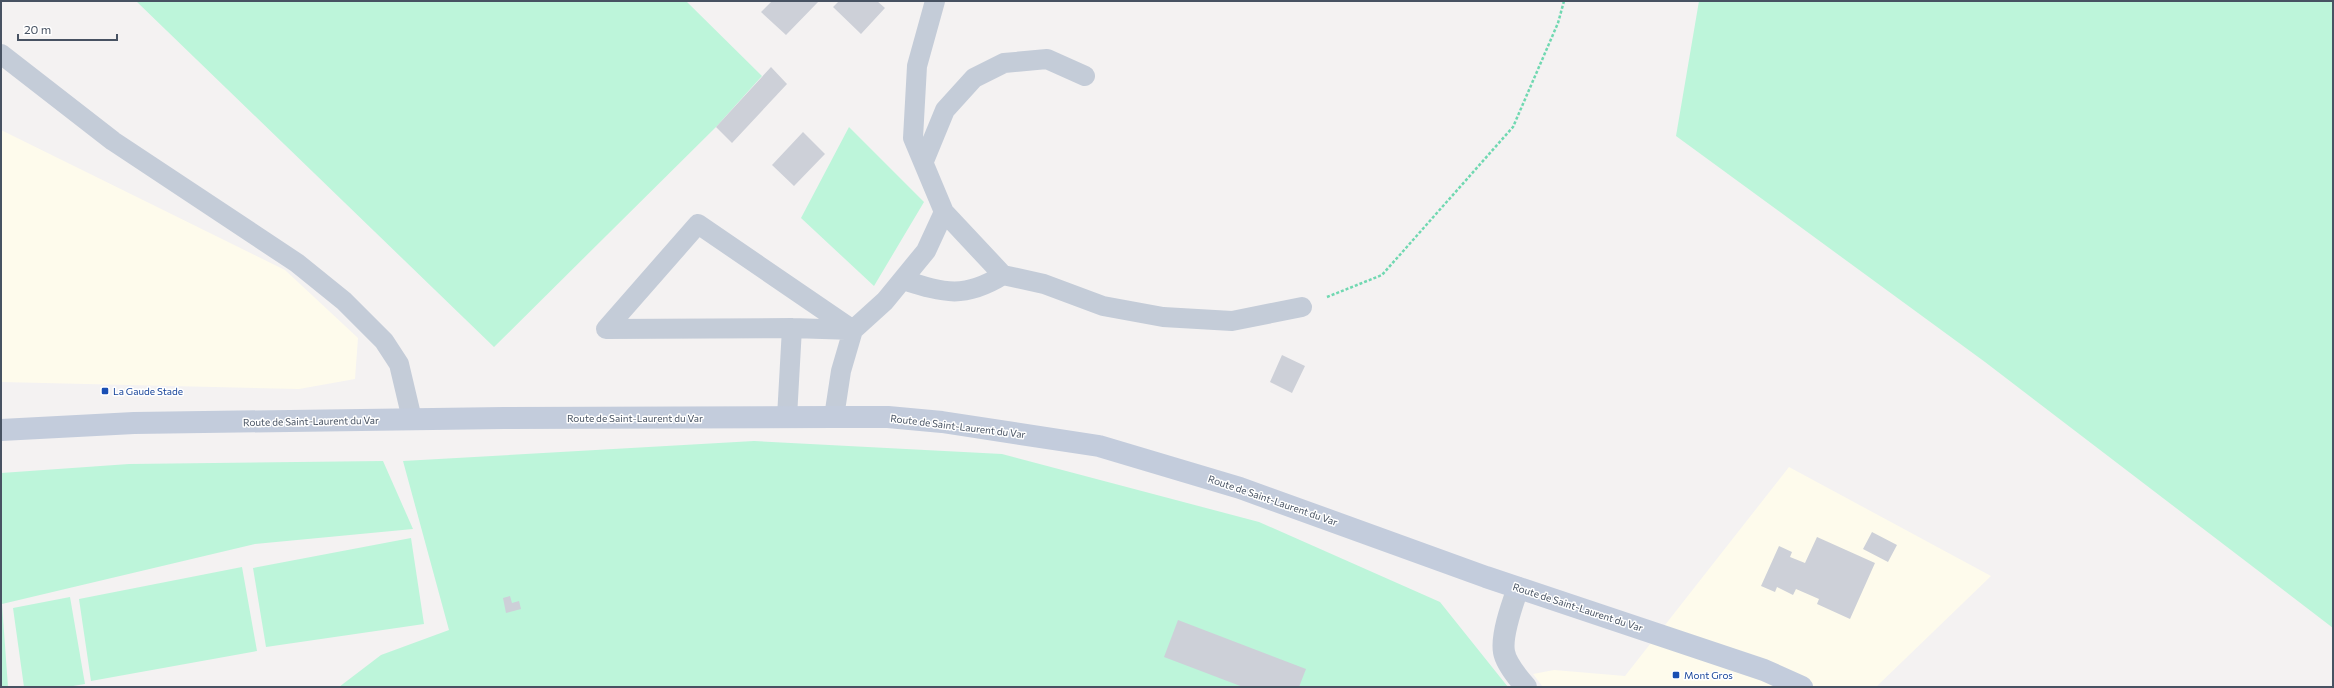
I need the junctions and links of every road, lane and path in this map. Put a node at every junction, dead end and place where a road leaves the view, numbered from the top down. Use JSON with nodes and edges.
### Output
{"nodes":[{"id":1,"x":935,"y":1,"type":"edge"},
{"id":2,"x":1564,"y":1,"type":"edge"},
{"id":3,"x":1,"y":54,"type":"edge"},
{"id":4,"x":1085,"y":76,"type":"dead end"},
{"id":5,"x":924,"y":161,"type":"junction"},
{"id":6,"x":944,"y":212,"type":"junction"},
{"id":7,"x":1003,"y":275,"type":"junction"},
{"id":8,"x":903,"y":280,"type":"junction"},
{"id":9,"x":1302,"y":307,"type":"joint"},
{"id":10,"x":792,"y":328,"type":"junction"},
{"id":11,"x":853,"y":330,"type":"junction"},
{"id":12,"x":834,"y":416,"type":"junction"},
{"id":13,"x":787,"y":417,"type":"junction"},
{"id":14,"x":412,"y":419,"type":"junction"},
{"id":15,"x":1,"y":430,"type":"edge"},
{"id":16,"x":1518,"y":588,"type":"junction"},
{"id":17,"x":1526,"y":687,"type":"edge"},
{"id":18,"x":1802,"y":687,"type":"edge"}],
"edges":[{"from":1,"to":5,"type":"lane"},
{"from":2,"to":9,"type":"path"},
{"from":3,"to":14,"type":"lane"},
{"from":4,"to":5,"type":"lane"},
{"from":5,"to":6,"type":"lane"},
{"from":6,"to":7,"type":"lane"},
{"from":6,"to":8,"type":"lane"},
{"from":7,"to":8,"type":"lane"},
{"from":7,"to":9,"type":"lane"},
{"from":8,"to":11,"type":"lane"},
{"from":10,"to":11,"type":"lane"},
{"from":10,"to":11,"type":"lane"},
{"from":10,"to":13,"type":"lane"},
{"from":11,"to":12,"type":"lane"},
{"from":12,"to":13,"type":"main road","name":"Route de Saint-Laurent du Var"},
{"from":12,"to":16,"type":"main road","name":"Route de Saint-Laurent du Var"},
{"from":13,"to":14,"type":"main road","name":"Route de Saint-Laurent du Var"},
{"from":14,"to":15,"type":"main road","name":"Route de Saint-Laurent du Var"},
{"from":16,"to":17,"type":"street"},
{"from":16,"to":18,"type":"main road","name":"Route de Saint-Laurent du Var"}]}
